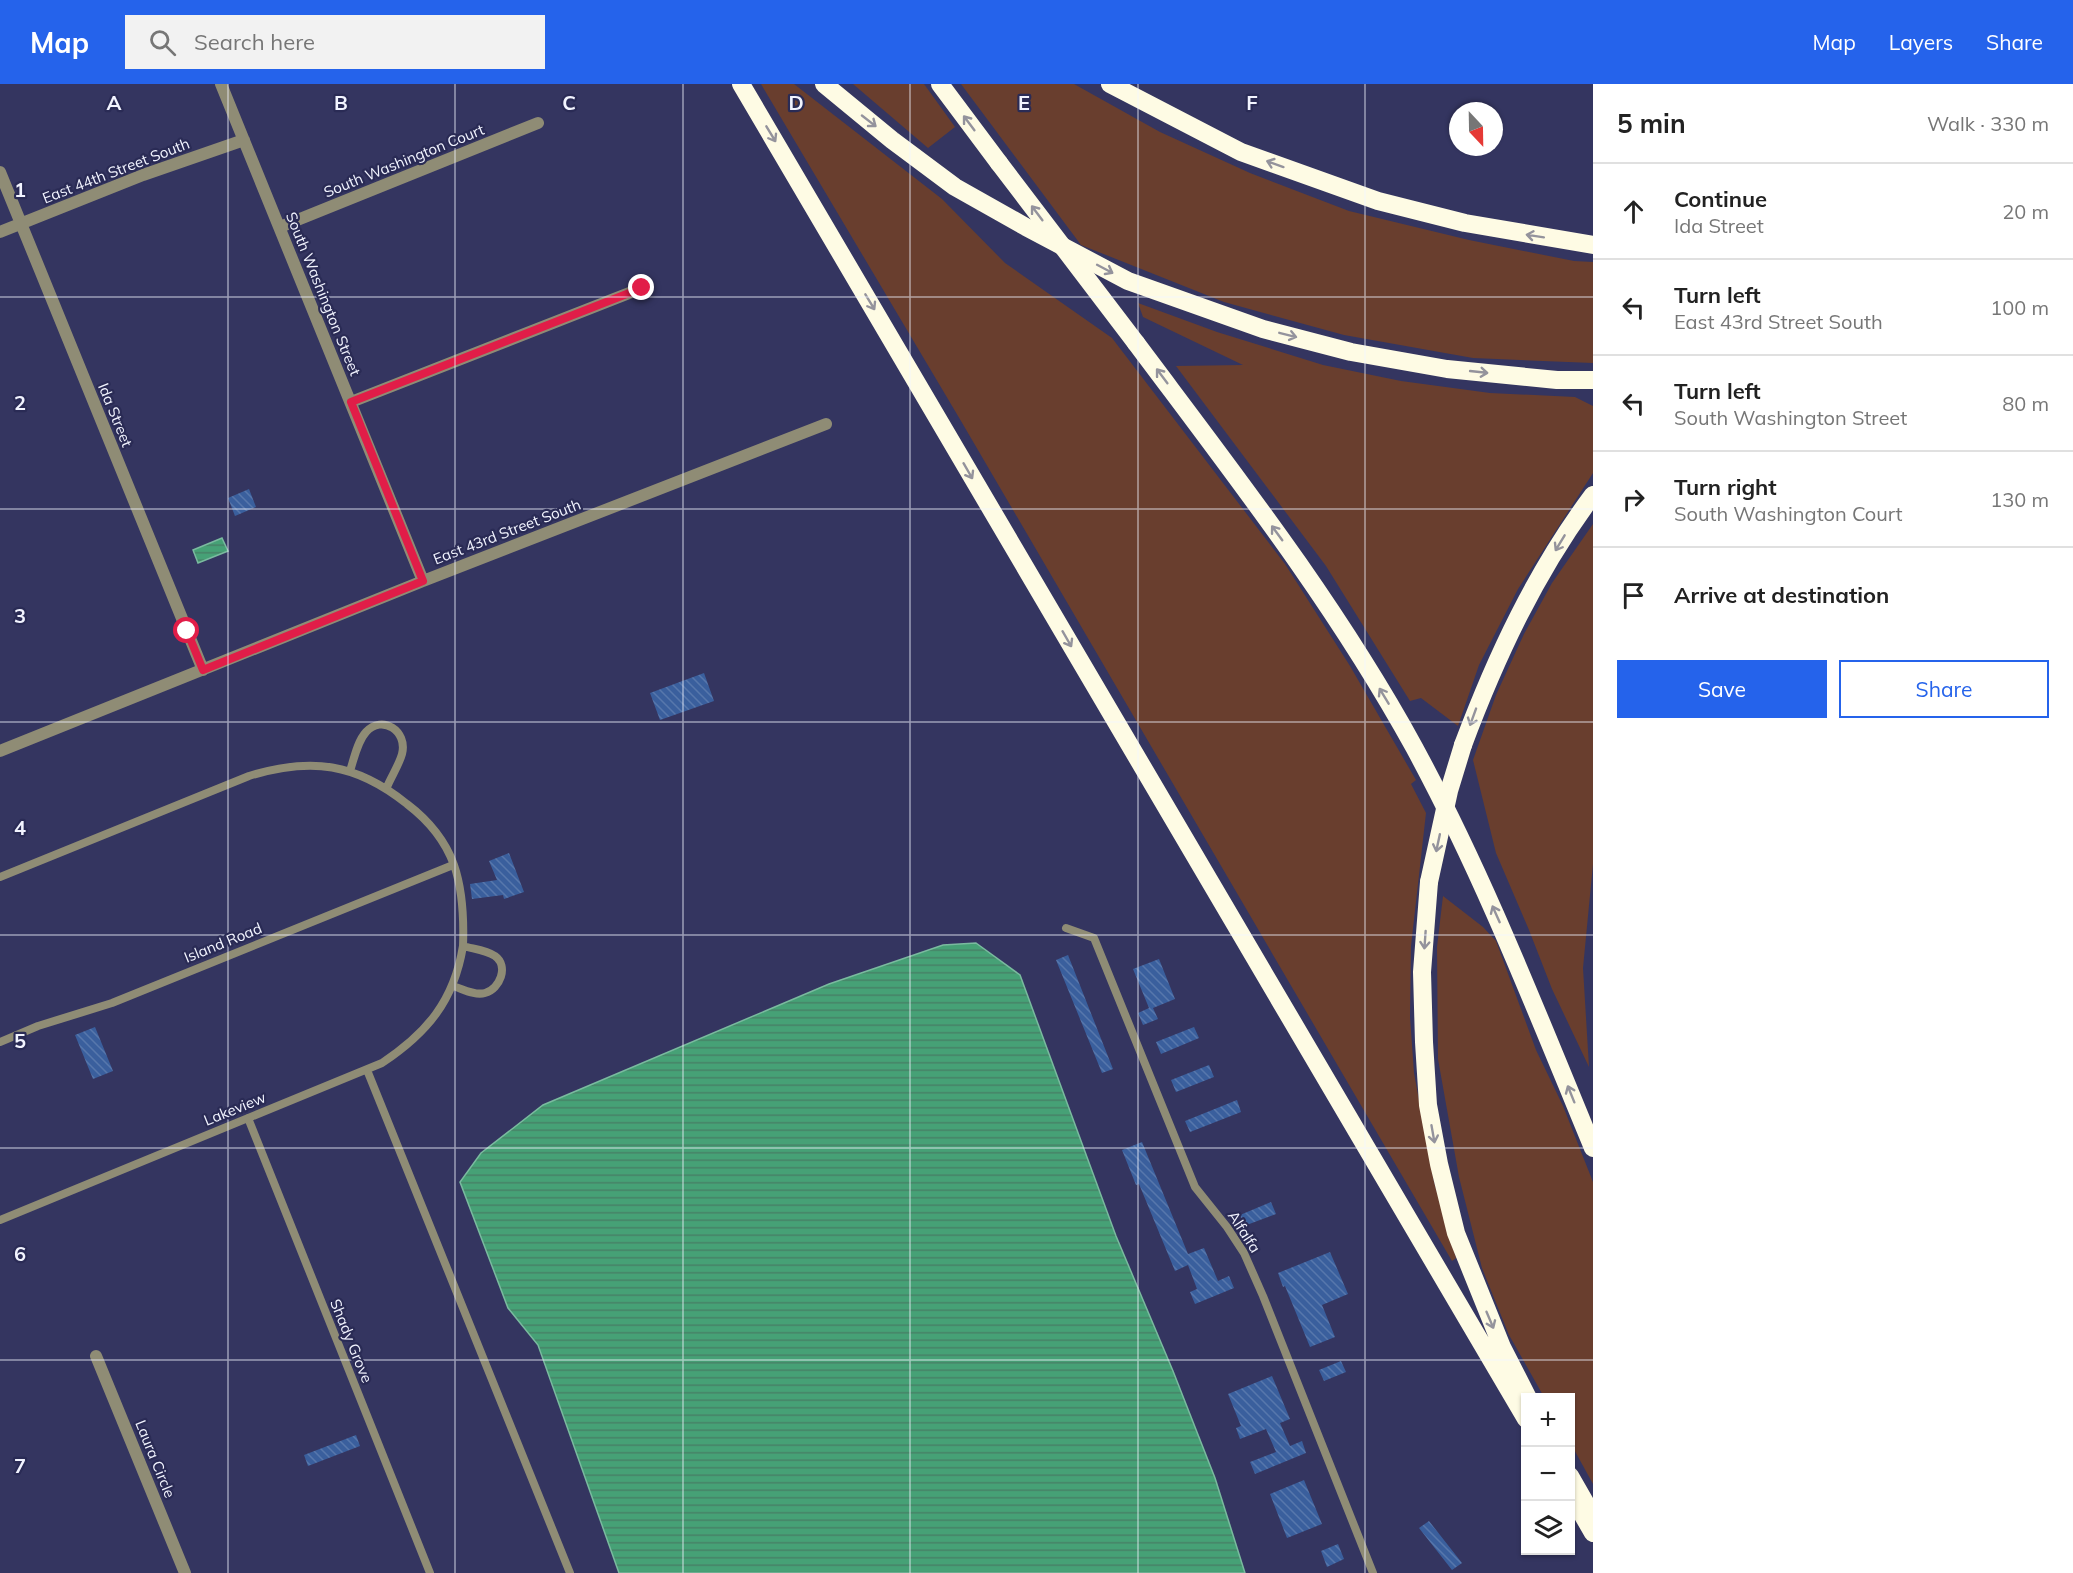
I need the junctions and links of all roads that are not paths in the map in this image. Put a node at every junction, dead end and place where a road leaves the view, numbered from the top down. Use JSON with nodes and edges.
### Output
{"nodes":[{"id":1,"x":221,"y":84,"type":"edge"},
{"id":2,"x":741,"y":84,"type":"edge"},
{"id":3,"x":824,"y":84,"type":"edge"},
{"id":4,"x":940,"y":84,"type":"edge"},
{"id":5,"x":1110,"y":84,"type":"edge"},
{"id":6,"x":538,"y":123,"type":"dead end"},
{"id":7,"x":244,"y":140,"type":"junction"},
{"id":8,"x":0,"y":172,"type":"edge"},
{"id":9,"x":21,"y":223,"type":"junction"},
{"id":10,"x":280,"y":227,"type":"junction"},
{"id":11,"x":0,"y":232,"type":"edge"},
{"id":12,"x":1593,"y":245,"type":"edge"},
{"id":13,"x":642,"y":288,"type":"dead end"},
{"id":14,"x":1593,"y":380,"type":"edge"},
{"id":15,"x":351,"y":402,"type":"junction"},
{"id":16,"x":826,"y":424,"type":"dead end"},
{"id":17,"x":1593,"y":495,"type":"edge"},
{"id":18,"x":423,"y":581,"type":"junction"},
{"id":19,"x":203,"y":670,"type":"junction"},
{"id":20,"x":0,"y":751,"type":"edge"},
{"id":21,"x":350,"y":771,"type":"junction"},
{"id":22,"x":387,"y":788,"type":"junction"},
{"id":23,"x":453,"y":865,"type":"junction"},
{"id":24,"x":0,"y":877,"type":"edge"},
{"id":25,"x":1066,"y":928,"type":"dead end"},
{"id":26,"x":463,"y":946,"type":"junction"},
{"id":27,"x":453,"y":986,"type":"junction"},
{"id":28,"x":0,"y":1042,"type":"edge"},
{"id":29,"x":367,"y":1070,"type":"junction"},
{"id":30,"x":248,"y":1118,"type":"junction"},
{"id":31,"x":1593,"y":1148,"type":"edge"},
{"id":32,"x":0,"y":1220,"type":"edge"},
{"id":33,"x":96,"y":1356,"type":"dead end"},
{"id":34,"x":1525,"y":1393,"type":"edge"},
{"id":35,"x":1521,"y":1410,"type":"edge"},
{"id":36,"x":1575,"y":1485,"type":"edge"},
{"id":37,"x":1574,"y":1501,"type":"edge"},
{"id":38,"x":1593,"y":1516,"type":"edge"},
{"id":39,"x":1593,"y":1533,"type":"edge"},
{"id":40,"x":185,"y":1573,"type":"edge"},
{"id":41,"x":430,"y":1573,"type":"edge"},
{"id":42,"x":570,"y":1573,"type":"edge"},
{"id":43,"x":1373,"y":1573,"type":"edge"}],
"edges":[{"from":1,"to":7,"type":"street","name":"South Washington Street"},
{"from":2,"to":35,"type":"highway","one_way":true},
{"from":3,"to":14,"type":"highway","one_way":true},
{"from":31,"to":4,"type":"highway","one_way":true,"bridge":true},
{"from":12,"to":5,"type":"highway","one_way":true},
{"from":6,"to":10,"type":"street","name":"South Washington Court"},
{"from":7,"to":9,"type":"street","name":"East 44th Street South"},
{"from":7,"to":10,"type":"street","name":"South Washington Street"},
{"from":8,"to":9,"type":"street","name":"Ida Street"},
{"from":9,"to":11,"type":"street","name":"East 44th Street South"},
{"from":9,"to":19,"type":"street","name":"Ida Street"},
{"from":10,"to":15,"type":"street","name":"South Washington Street"},
{"from":13,"to":15,"type":"street"},
{"from":15,"to":18,"type":"street","name":"South Washington Street"},
{"from":16,"to":18,"type":"street","name":"East 43rd Street South"},
{"from":17,"to":34,"type":"highway","one_way":true,"bridge":true},
{"from":18,"to":19,"type":"street","name":"East 43rd Street South"},
{"from":19,"to":20,"type":"street","name":"East 43rd Street South"},
{"from":21,"to":22,"type":"lane","name":"Lakeview"},
{"from":21,"to":22,"type":"lane"},
{"from":21,"to":24,"type":"lane","name":"Lakeview"},
{"from":22,"to":23,"type":"lane","name":"Lakeview"},
{"from":23,"to":26,"type":"lane","name":"Lakeview"},
{"from":23,"to":28,"type":"lane","name":"Island Road"},
{"from":25,"to":43,"type":"lane","name":"Alfalfa"},
{"from":26,"to":27,"type":"lane","name":"Lakeview"},
{"from":26,"to":27,"type":"lane"},
{"from":27,"to":29,"type":"lane","name":"Lakeview"},
{"from":29,"to":30,"type":"lane","name":"Lakeview"},
{"from":29,"to":42,"type":"lane"},
{"from":30,"to":32,"type":"lane","name":"Lakeview"},
{"from":30,"to":41,"type":"lane","name":"Shady Grove"},
{"from":33,"to":40,"type":"street","name":"Laura Circle"},
{"from":36,"to":38,"type":"highway"},
{"from":37,"to":39,"type":"highway"}]}
